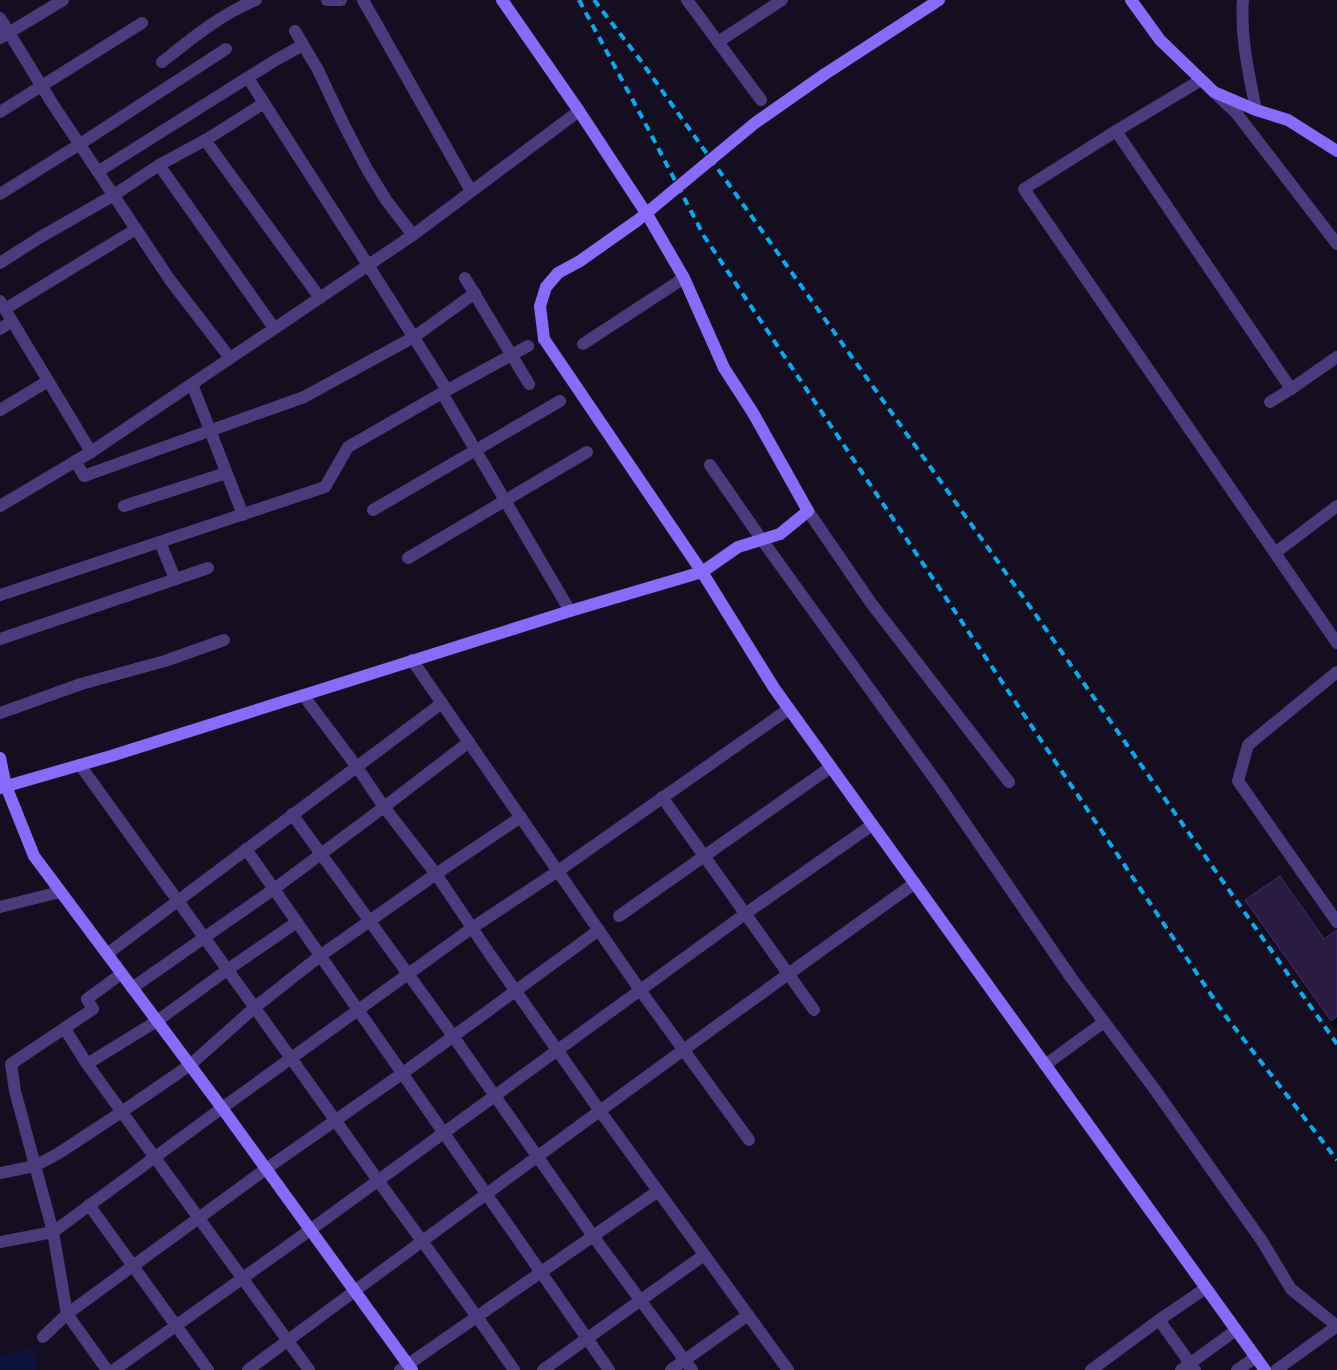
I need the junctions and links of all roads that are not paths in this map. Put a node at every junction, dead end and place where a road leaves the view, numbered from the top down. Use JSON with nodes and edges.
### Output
{"nodes":[{"id":1,"x":63,"y":0,"type":"edge"},
{"id":2,"x":256,"y":0,"type":"edge"},
{"id":3,"x":327,"y":0,"type":"edge"},
{"id":4,"x":341,"y":0,"type":"edge"},
{"id":5,"x":363,"y":0,"type":"edge"},
{"id":6,"x":502,"y":0,"type":"edge"},
{"id":7,"x":687,"y":0,"type":"edge"},
{"id":8,"x":782,"y":0,"type":"edge"},
{"id":9,"x":939,"y":0,"type":"edge"},
{"id":10,"x":1131,"y":0,"type":"edge"},
{"id":11,"x":1243,"y":0,"type":"edge"},
{"id":12,"x":0,"y":18,"type":"edge"},
{"id":13,"x":142,"y":23,"type":"dead end"},
{"id":14,"x":295,"y":32,"type":"dead end"},
{"id":15,"x":4,"y":35,"type":"edge"},
{"id":16,"x":718,"y":42,"type":"junction"},
{"id":17,"x":303,"y":45,"type":"junction"},
{"id":18,"x":226,"y":49,"type":"dead end"},
{"id":19,"x":162,"y":62,"type":"dead end"},
{"id":20,"x":248,"y":78,"type":"junction"},
{"id":21,"x":1201,"y":80,"type":"junction"},
{"id":22,"x":42,"y":86,"type":"junction"},
{"id":23,"x":1214,"y":92,"type":"junction"},
{"id":24,"x":761,"y":100,"type":"dead end"},
{"id":25,"x":264,"y":103,"type":"junction"},
{"id":26,"x":1256,"y":110,"type":"junction"},
{"id":27,"x":579,"y":111,"type":"junction"},
{"id":28,"x":0,"y":112,"type":"edge"},
{"id":29,"x":1116,"y":131,"type":"junction"},
{"id":30,"x":205,"y":140,"type":"junction"},
{"id":31,"x":80,"y":144,"type":"junction"},
{"id":32,"x":1337,"y":151,"type":"edge"},
{"id":33,"x":159,"y":165,"type":"junction"},
{"id":34,"x":99,"y":171,"type":"junction"},
{"id":35,"x":471,"y":191,"type":"junction"},
{"id":36,"x":0,"y":194,"type":"edge"},
{"id":37,"x":114,"y":195,"type":"junction"},
{"id":38,"x":136,"y":229,"type":"junction"},
{"id":39,"x":413,"y":234,"type":"junction"},
{"id":40,"x":1337,"y":244,"type":"edge"},
{"id":41,"x":0,"y":263,"type":"edge"},
{"id":42,"x":368,"y":265,"type":"junction"},
{"id":43,"x":464,"y":278,"type":"dead end"},
{"id":44,"x":684,"y":278,"type":"junction"},
{"id":45,"x":475,"y":293,"type":"junction"},
{"id":46,"x":320,"y":298,"type":"junction"},
{"id":47,"x":2,"y":305,"type":"edge"},
{"id":48,"x":12,"y":321,"type":"junction"},
{"id":49,"x":274,"y":328,"type":"junction"},
{"id":50,"x":0,"y":329,"type":"edge"},
{"id":51,"x":414,"y":336,"type":"junction"},
{"id":52,"x":583,"y":344,"type":"dead end"},
{"id":53,"x":528,"y":346,"type":"dead end"},
{"id":54,"x":511,"y":355,"type":"junction"},
{"id":55,"x":1337,"y":357,"type":"edge"},
{"id":56,"x":230,"y":358,"type":"junction"},
{"id":57,"x":48,"y":381,"type":"junction"},
{"id":58,"x":192,"y":384,"type":"junction"},
{"id":59,"x":529,"y":384,"type":"dead end"},
{"id":60,"x":1291,"y":389,"type":"junction"},
{"id":61,"x":445,"y":392,"type":"junction"},
{"id":62,"x":560,"y":401,"type":"dead end"},
{"id":63,"x":1270,"y":402,"type":"dead end"},
{"id":64,"x":0,"y":410,"type":"edge"},
{"id":65,"x":210,"y":430,"type":"junction"},
{"id":66,"x":475,"y":449,"type":"junction"},
{"id":67,"x":91,"y":452,"type":"junction"},
{"id":68,"x":587,"y":452,"type":"dead end"},
{"id":69,"x":75,"y":461,"type":"junction"},
{"id":70,"x":710,"y":465,"type":"dead end"},
{"id":71,"x":226,"y":473,"type":"junction"},
{"id":72,"x":505,"y":500,"type":"junction"},
{"id":73,"x":0,"y":506,"type":"edge"},
{"id":74,"x":124,"y":506,"type":"dead end"},
{"id":75,"x":1337,"y":506,"type":"edge"},
{"id":76,"x":373,"y":510,"type":"dead end"},
{"id":77,"x":808,"y":511,"type":"junction"},
{"id":78,"x":243,"y":515,"type":"junction"},
{"id":79,"x":762,"y":540,"type":"junction"},
{"id":80,"x":160,"y":542,"type":"junction"},
{"id":81,"x":1275,"y":553,"type":"junction"},
{"id":82,"x":408,"y":558,"type":"dead end"},
{"id":83,"x":208,"y":568,"type":"dead end"},
{"id":84,"x":702,"y":572,"type":"junction"},
{"id":85,"x":175,"y":579,"type":"junction"},
{"id":86,"x":0,"y":595,"type":"edge"},
{"id":87,"x":570,"y":611,"type":"junction"},
{"id":88,"x":0,"y":639,"type":"edge"},
{"id":89,"x":224,"y":640,"type":"dead end"},
{"id":90,"x":1337,"y":643,"type":"edge"},
{"id":91,"x":412,"y":660,"type":"junction"},
{"id":92,"x":1337,"y":672,"type":"edge"},
{"id":93,"x":303,"y":696,"type":"junction"},
{"id":94,"x":442,"y":703,"type":"junction"},
{"id":95,"x":789,"y":709,"type":"junction"},
{"id":96,"x":0,"y":714,"type":"edge"},
{"id":97,"x":469,"y":742,"type":"junction"},
{"id":98,"x":0,"y":758,"type":"edge"},
{"id":99,"x":80,"y":764,"type":"junction"},
{"id":100,"x":357,"y":767,"type":"junction"},
{"id":101,"x":831,"y":767,"type":"junction"},
{"id":102,"x":1009,"y":782,"type":"dead end"},
{"id":103,"x":3,"y":787,"type":"edge"},
{"id":104,"x":662,"y":797,"type":"junction"},
{"id":105,"x":384,"y":807,"type":"junction"},
{"id":106,"x":292,"y":814,"type":"junction"},
{"id":107,"x":521,"y":817,"type":"junction"},
{"id":108,"x":872,"y":824,"type":"junction"},
{"id":109,"x":246,"y":849,"type":"junction"},
{"id":110,"x":320,"y":855,"type":"junction"},
{"id":111,"x":704,"y":855,"type":"junction"},
{"id":112,"x":558,"y":871,"type":"junction"},
{"id":113,"x":436,"y":874,"type":"junction"},
{"id":114,"x":915,"y":883,"type":"junction"},
{"id":115,"x":274,"y":889,"type":"junction"},
{"id":116,"x":60,"y":892,"type":"junction"},
{"id":117,"x":177,"y":901,"type":"junction"},
{"id":118,"x":0,"y":907,"type":"edge"},
{"id":119,"x":746,"y":914,"type":"junction"},
{"id":120,"x":619,"y":916,"type":"dead end"},
{"id":121,"x":297,"y":922,"type":"junction"},
{"id":122,"x":369,"y":922,"type":"junction"},
{"id":123,"x":1337,"y":922,"type":"edge"},
{"id":124,"x":472,"y":928,"type":"junction"},
{"id":125,"x":599,"y":930,"type":"junction"},
{"id":126,"x":204,"y":938,"type":"junction"},
{"id":127,"x":106,"y":954,"type":"junction"},
{"id":128,"x":320,"y":956,"type":"junction"},
{"id":129,"x":227,"y":970,"type":"junction"},
{"id":130,"x":121,"y":974,"type":"junction"},
{"id":131,"x":407,"y":974,"type":"junction"},
{"id":132,"x":788,"y":974,"type":"junction"},
{"id":133,"x":132,"y":988,"type":"junction"},
{"id":134,"x":640,"y":990,"type":"junction"},
{"id":135,"x":516,"y":991,"type":"junction"},
{"id":136,"x":254,"y":1008,"type":"junction"},
{"id":137,"x":358,"y":1010,"type":"junction"},
{"id":138,"x":814,"y":1010,"type":"dead end"},
{"id":139,"x":157,"y":1021,"type":"junction"},
{"id":140,"x":1104,"y":1022,"type":"junction"},
{"id":141,"x":65,"y":1029,"type":"junction"},
{"id":142,"x":453,"y":1036,"type":"junction"},
{"id":143,"x":557,"y":1050,"type":"junction"},
{"id":144,"x":684,"y":1050,"type":"junction"},
{"id":145,"x":290,"y":1059,"type":"junction"},
{"id":146,"x":88,"y":1064,"type":"junction"},
{"id":147,"x":190,"y":1065,"type":"junction"},
{"id":148,"x":1045,"y":1065,"type":"junction"},
{"id":149,"x":403,"y":1074,"type":"junction"},
{"id":150,"x":494,"y":1095,"type":"junction"},
{"id":151,"x":222,"y":1108,"type":"junction"},
{"id":152,"x":600,"y":1110,"type":"junction"},
{"id":153,"x":122,"y":1111,"type":"junction"},
{"id":154,"x":336,"y":1120,"type":"junction"},
{"id":155,"x":444,"y":1132,"type":"junction"},
{"id":156,"x":749,"y":1140,"type":"dead end"},
{"id":157,"x":538,"y":1156,"type":"junction"},
{"id":158,"x":155,"y":1157,"type":"junction"},
{"id":159,"x":35,"y":1166,"type":"junction"},
{"id":160,"x":266,"y":1169,"type":"junction"},
{"id":161,"x":0,"y":1173,"type":"edge"},
{"id":162,"x":378,"y":1180,"type":"junction"},
{"id":163,"x":658,"y":1191,"type":"junction"},
{"id":164,"x":487,"y":1194,"type":"junction"},
{"id":165,"x":89,"y":1205,"type":"junction"},
{"id":166,"x":199,"y":1218,"type":"junction"},
{"id":167,"x":310,"y":1230,"type":"junction"},
{"id":168,"x":53,"y":1232,"type":"junction"},
{"id":169,"x":593,"y":1236,"type":"junction"},
{"id":170,"x":423,"y":1241,"type":"junction"},
{"id":171,"x":0,"y":1242,"type":"edge"},
{"id":172,"x":704,"y":1255,"type":"junction"},
{"id":173,"x":133,"y":1266,"type":"junction"},
{"id":174,"x":541,"y":1272,"type":"junction"},
{"id":175,"x":243,"y":1278,"type":"junction"},
{"id":176,"x":1206,"y":1288,"type":"junction"},
{"id":177,"x":355,"y":1290,"type":"junction"},
{"id":178,"x":641,"y":1300,"type":"junction"},
{"id":179,"x":67,"y":1314,"type":"junction"},
{"id":180,"x":748,"y":1314,"type":"junction"},
{"id":181,"x":478,"y":1316,"type":"junction"},
{"id":182,"x":1159,"y":1320,"type":"junction"},
{"id":183,"x":176,"y":1326,"type":"junction"},
{"id":184,"x":1337,"y":1326,"type":"edge"},
{"id":185,"x":1236,"y":1330,"type":"junction"},
{"id":186,"x":43,"y":1336,"type":"dead end"},
{"id":187,"x":588,"y":1338,"type":"junction"},
{"id":188,"x":288,"y":1341,"type":"junction"},
{"id":189,"x":1256,"y":1357,"type":"junction"},
{"id":190,"x":688,"y":1365,"type":"edge"},
{"id":191,"x":407,"y":1368,"type":"edge"},
{"id":192,"x":1189,"y":1368,"type":"edge"},
{"id":193,"x":107,"y":1370,"type":"edge"},
{"id":194,"x":114,"y":1370,"type":"edge"},
{"id":195,"x":208,"y":1370,"type":"edge"},
{"id":196,"x":248,"y":1370,"type":"edge"},
{"id":197,"x":309,"y":1370,"type":"edge"},
{"id":198,"x":514,"y":1370,"type":"edge"},
{"id":199,"x":543,"y":1370,"type":"edge"},
{"id":200,"x":609,"y":1370,"type":"edge"},
{"id":201,"x":671,"y":1370,"type":"edge"},
{"id":202,"x":788,"y":1370,"type":"edge"},
{"id":203,"x":1091,"y":1370,"type":"edge"},
{"id":204,"x":1237,"y":1370,"type":"edge"},
{"id":205,"x":1265,"y":1370,"type":"edge"},
{"id":206,"x":1276,"y":1370,"type":"edge"}],
"edges":[{"from":1,"to":15,"type":"street"},
{"from":2,"to":19,"type":"street"},
{"from":3,"to":4,"type":"street"},
{"from":5,"to":35,"type":"street"},
{"from":6,"to":27,"type":"street"},
{"from":7,"to":16,"type":"street"},
{"from":8,"to":16,"type":"street"},
{"from":9,"to":84,"type":"street","bridge":true},
{"from":10,"to":21,"type":"street"},
{"from":11,"to":26,"type":"street"},
{"from":12,"to":15,"type":"street"},
{"from":13,"to":22,"type":"street"},
{"from":14,"to":17,"type":"street"},
{"from":15,"to":22,"type":"street"},
{"from":16,"to":24,"type":"street"},
{"from":17,"to":20,"type":"street"},
{"from":17,"to":39,"type":"street"},
{"from":18,"to":31,"type":"street"},
{"from":20,"to":25,"type":"street"},
{"from":20,"to":34,"type":"street"},
{"from":21,"to":23,"type":"street"},
{"from":21,"to":29,"type":"street"},
{"from":22,"to":28,"type":"street"},
{"from":22,"to":31,"type":"street"},
{"from":23,"to":26,"type":"street"},
{"from":23,"to":40,"type":"street"},
{"from":25,"to":30,"type":"street"},
{"from":25,"to":42,"type":"street"},
{"from":26,"to":32,"type":"street"},
{"from":27,"to":35,"type":"street"},
{"from":27,"to":44,"type":"street"},
{"from":29,"to":60,"type":"street"},
{"from":29,"to":81,"type":"street"},
{"from":30,"to":33,"type":"street"},
{"from":30,"to":46,"type":"street"},
{"from":31,"to":34,"type":"street"},
{"from":31,"to":36,"type":"street"},
{"from":33,"to":37,"type":"street"},
{"from":33,"to":49,"type":"street"},
{"from":34,"to":37,"type":"street"},
{"from":35,"to":39,"type":"street"},
{"from":37,"to":38,"type":"street"},
{"from":37,"to":41,"type":"street"},
{"from":38,"to":47,"type":"street"},
{"from":38,"to":56,"type":"street"},
{"from":39,"to":42,"type":"street"},
{"from":42,"to":46,"type":"street"},
{"from":42,"to":51,"type":"street"},
{"from":43,"to":45,"type":"street"},
{"from":44,"to":52,"type":"street"},
{"from":44,"to":77,"type":"street"},
{"from":45,"to":51,"type":"street"},
{"from":45,"to":54,"type":"street"},
{"from":46,"to":49,"type":"street"},
{"from":47,"to":48,"type":"street"},
{"from":48,"to":50,"type":"street"},
{"from":48,"to":57,"type":"street"},
{"from":49,"to":56,"type":"street"},
{"from":51,"to":61,"type":"street"},
{"from":51,"to":65,"type":"street"},
{"from":53,"to":54,"type":"street"},
{"from":54,"to":59,"type":"street"},
{"from":54,"to":61,"type":"street"},
{"from":55,"to":60,"type":"street"},
{"from":56,"to":58,"type":"street"},
{"from":57,"to":64,"type":"street"},
{"from":57,"to":67,"type":"street"},
{"from":58,"to":65,"type":"street"},
{"from":58,"to":67,"type":"street"},
{"from":60,"to":63,"type":"street"},
{"from":61,"to":66,"type":"street"},
{"from":61,"to":78,"type":"street"},
{"from":62,"to":66,"type":"street"},
{"from":65,"to":69,"type":"street"},
{"from":65,"to":71,"type":"street"},
{"from":66,"to":72,"type":"street"},
{"from":66,"to":76,"type":"street"},
{"from":67,"to":69,"type":"street"},
{"from":68,"to":72,"type":"street"},
{"from":69,"to":73,"type":"street"},
{"from":70,"to":79,"type":"street"},
{"from":71,"to":74,"type":"street"},
{"from":71,"to":78,"type":"street"},
{"from":72,"to":82,"type":"street"},
{"from":72,"to":87,"type":"street"},
{"from":75,"to":81,"type":"street"},
{"from":77,"to":79,"type":"street"},
{"from":77,"to":102,"type":"street"},
{"from":78,"to":80,"type":"street"},
{"from":79,"to":84,"type":"street"},
{"from":79,"to":140,"type":"street"},
{"from":80,"to":85,"type":"street"},
{"from":80,"to":86,"type":"street"},
{"from":81,"to":90,"type":"street"},
{"from":83,"to":85,"type":"street"},
{"from":84,"to":87,"type":"street"},
{"from":84,"to":95,"type":"street"},
{"from":85,"to":88,"type":"street"},
{"from":87,"to":91,"type":"street"},
{"from":89,"to":96,"type":"street"},
{"from":91,"to":93,"type":"street"},
{"from":91,"to":94,"type":"street"},
{"from":92,"to":123,"type":"street"},
{"from":93,"to":99,"type":"street"},
{"from":93,"to":100,"type":"street"},
{"from":94,"to":97,"type":"street"},
{"from":94,"to":100,"type":"street"},
{"from":95,"to":101,"type":"street"},
{"from":95,"to":104,"type":"street"},
{"from":97,"to":105,"type":"street"},
{"from":97,"to":107,"type":"street"},
{"from":98,"to":103,"type":"street"},
{"from":99,"to":103,"type":"street"},
{"from":99,"to":117,"type":"street"},
{"from":100,"to":105,"type":"street"},
{"from":100,"to":106,"type":"street"},
{"from":101,"to":108,"type":"street"},
{"from":101,"to":111,"type":"street"},
{"from":103,"to":116,"type":"street"},
{"from":104,"to":111,"type":"street"},
{"from":104,"to":112,"type":"street"},
{"from":105,"to":110,"type":"street"},
{"from":105,"to":113,"type":"street"},
{"from":106,"to":109,"type":"street"},
{"from":106,"to":110,"type":"street"},
{"from":107,"to":112,"type":"street"},
{"from":107,"to":113,"type":"street"},
{"from":108,"to":114,"type":"street"},
{"from":108,"to":119,"type":"street"},
{"from":109,"to":115,"type":"street"},
{"from":109,"to":117,"type":"street"},
{"from":110,"to":115,"type":"street"},
{"from":110,"to":122,"type":"street"},
{"from":111,"to":119,"type":"street"},
{"from":111,"to":120,"type":"street"},
{"from":112,"to":124,"type":"street"},
{"from":112,"to":125,"type":"street"},
{"from":113,"to":122,"type":"street"},
{"from":113,"to":124,"type":"street"},
{"from":114,"to":132,"type":"street"},
{"from":114,"to":148,"type":"street"},
{"from":115,"to":121,"type":"street"},
{"from":115,"to":126,"type":"street"},
{"from":116,"to":118,"type":"street"},
{"from":116,"to":127,"type":"street"},
{"from":117,"to":126,"type":"street"},
{"from":117,"to":127,"type":"street"},
{"from":119,"to":132,"type":"street"},
{"from":119,"to":134,"type":"street"},
{"from":121,"to":128,"type":"street"},
{"from":121,"to":129,"type":"street"},
{"from":122,"to":128,"type":"street"},
{"from":122,"to":131,"type":"street"},
{"from":124,"to":131,"type":"street"},
{"from":124,"to":135,"type":"street"},
{"from":125,"to":134,"type":"street"},
{"from":125,"to":135,"type":"street"},
{"from":126,"to":129,"type":"street"},
{"from":126,"to":133,"type":"street"},
{"from":127,"to":130,"type":"street"},
{"from":128,"to":136,"type":"street"},
{"from":128,"to":137,"type":"street"},
{"from":129,"to":136,"type":"street"},
{"from":129,"to":139,"type":"street"},
{"from":130,"to":133,"type":"street"},
{"from":130,"to":141,"type":"street"},
{"from":131,"to":137,"type":"street"},
{"from":131,"to":142,"type":"street"},
{"from":132,"to":138,"type":"street"},
{"from":132,"to":144,"type":"street"},
{"from":133,"to":139,"type":"street"},
{"from":134,"to":143,"type":"street"},
{"from":134,"to":144,"type":"street"},
{"from":135,"to":142,"type":"street"},
{"from":135,"to":143,"type":"street"},
{"from":136,"to":145,"type":"street"},
{"from":136,"to":147,"type":"street"},
{"from":137,"to":145,"type":"street"},
{"from":137,"to":149,"type":"street"},
{"from":139,"to":146,"type":"street"},
{"from":139,"to":147,"type":"street"},
{"from":140,"to":148,"type":"street"},
{"from":140,"to":184,"type":"street"},
{"from":141,"to":146,"type":"street"},
{"from":141,"to":159,"type":"street"},
{"from":142,"to":149,"type":"street"},
{"from":142,"to":150,"type":"street"},
{"from":143,"to":150,"type":"street"},
{"from":143,"to":152,"type":"street"},
{"from":144,"to":152,"type":"street"},
{"from":144,"to":156,"type":"street"},
{"from":145,"to":151,"type":"street"},
{"from":145,"to":154,"type":"street"},
{"from":146,"to":153,"type":"street"},
{"from":147,"to":151,"type":"street"},
{"from":147,"to":153,"type":"street"},
{"from":148,"to":176,"type":"street"},
{"from":149,"to":154,"type":"street"},
{"from":149,"to":155,"type":"street"},
{"from":150,"to":155,"type":"street"},
{"from":150,"to":157,"type":"street"},
{"from":151,"to":158,"type":"street"},
{"from":151,"to":160,"type":"street"},
{"from":152,"to":157,"type":"street"},
{"from":152,"to":163,"type":"street"},
{"from":153,"to":158,"type":"street"},
{"from":153,"to":159,"type":"street"},
{"from":154,"to":160,"type":"street"},
{"from":154,"to":162,"type":"street"},
{"from":155,"to":162,"type":"street"},
{"from":155,"to":164,"type":"street"},
{"from":157,"to":164,"type":"street"},
{"from":157,"to":169,"type":"street"},
{"from":158,"to":165,"type":"street"},
{"from":158,"to":166,"type":"street"},
{"from":159,"to":161,"type":"street"},
{"from":159,"to":168,"type":"street"},
{"from":160,"to":166,"type":"street"},
{"from":160,"to":167,"type":"street"},
{"from":162,"to":167,"type":"street"},
{"from":162,"to":170,"type":"street"},
{"from":163,"to":169,"type":"street"},
{"from":163,"to":172,"type":"street"},
{"from":164,"to":170,"type":"street"},
{"from":164,"to":174,"type":"street"},
{"from":165,"to":168,"type":"street"},
{"from":165,"to":173,"type":"street"},
{"from":166,"to":173,"type":"street"},
{"from":166,"to":175,"type":"street"},
{"from":167,"to":175,"type":"street"},
{"from":167,"to":177,"type":"street"},
{"from":168,"to":171,"type":"street"},
{"from":168,"to":179,"type":"street"},
{"from":169,"to":174,"type":"street"},
{"from":169,"to":178,"type":"street"},
{"from":170,"to":177,"type":"street"},
{"from":170,"to":181,"type":"street"},
{"from":172,"to":178,"type":"street"},
{"from":172,"to":180,"type":"street"},
{"from":173,"to":179,"type":"street"},
{"from":173,"to":183,"type":"street"},
{"from":174,"to":181,"type":"street"},
{"from":174,"to":187,"type":"street"},
{"from":175,"to":183,"type":"street"},
{"from":175,"to":188,"type":"street"},
{"from":176,"to":182,"type":"street"},
{"from":176,"to":185,"type":"street"},
{"from":177,"to":188,"type":"street"},
{"from":177,"to":191,"type":"street"},
{"from":178,"to":187,"type":"street"},
{"from":178,"to":190,"type":"street"},
{"from":179,"to":186,"type":"street"},
{"from":179,"to":193,"type":"street"},
{"from":180,"to":190,"type":"street"},
{"from":180,"to":202,"type":"street"},
{"from":181,"to":191,"type":"street"},
{"from":181,"to":198,"type":"street"},
{"from":182,"to":192,"type":"street"},
{"from":182,"to":203,"type":"street"},
{"from":183,"to":194,"type":"street"},
{"from":183,"to":195,"type":"street"},
{"from":184,"to":206,"type":"street"},
{"from":185,"to":189,"type":"street"},
{"from":185,"to":192,"type":"street"},
{"from":187,"to":199,"type":"street"},
{"from":187,"to":200,"type":"street"},
{"from":188,"to":196,"type":"street"},
{"from":188,"to":197,"type":"street"},
{"from":189,"to":204,"type":"street"},
{"from":189,"to":205,"type":"street"},
{"from":190,"to":201,"type":"street"}]}
